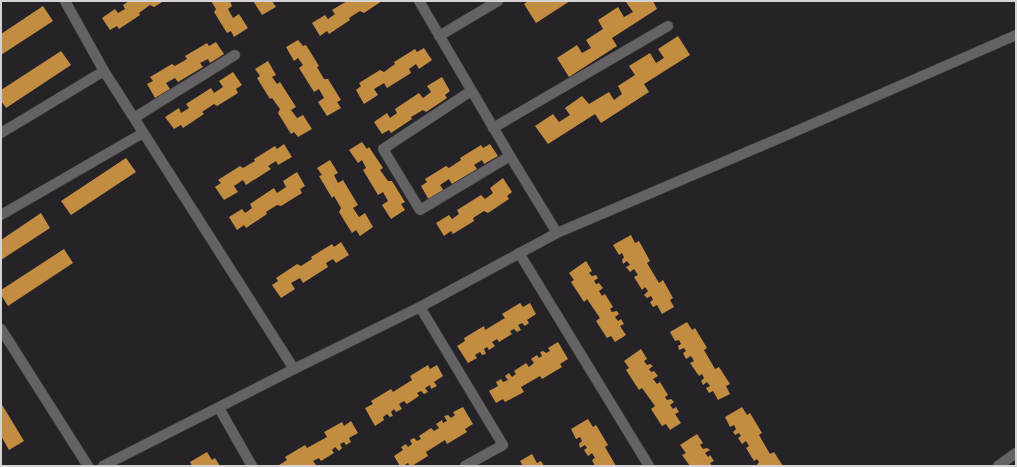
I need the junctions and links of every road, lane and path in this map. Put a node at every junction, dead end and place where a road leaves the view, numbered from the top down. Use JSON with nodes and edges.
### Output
{"nodes":[{"id":1,"x":65,"y":1,"type":"edge"},
{"id":2,"x":419,"y":1,"type":"edge"},
{"id":3,"x":498,"y":1,"type":"edge"},
{"id":4,"x":668,"y":26,"type":"dead end"},
{"id":5,"x":1016,"y":35,"type":"edge"},
{"id":6,"x":439,"y":36,"type":"junction"},
{"id":7,"x":235,"y":55,"type":"dead end"},
{"id":8,"x":104,"y":71,"type":"junction"},
{"id":9,"x":471,"y":90,"type":"junction"},
{"id":10,"x":134,"y":118,"type":"junction"},
{"id":11,"x":493,"y":128,"type":"junction"},
{"id":12,"x":1,"y":133,"type":"edge"},
{"id":13,"x":144,"y":133,"type":"junction"},
{"id":14,"x":510,"y":156,"type":"junction"},
{"id":15,"x":1,"y":215,"type":"edge"},
{"id":16,"x":557,"y":233,"type":"junction"},
{"id":17,"x":519,"y":253,"type":"junction"},
{"id":18,"x":420,"y":307,"type":"junction"},
{"id":19,"x":1,"y":329,"type":"edge"},
{"id":20,"x":294,"y":369,"type":"junction"},
{"id":21,"x":219,"y":408,"type":"junction"},
{"id":22,"x":1016,"y":453,"type":"edge"},
{"id":23,"x":88,"y":466,"type":"edge"},
{"id":24,"x":103,"y":466,"type":"edge"},
{"id":25,"x":252,"y":466,"type":"edge"},
{"id":26,"x":465,"y":466,"type":"edge"},
{"id":27,"x":650,"y":466,"type":"edge"},
{"id":28,"x":998,"y":466,"type":"edge"}],
"edges":[{"from":1,"to":8,"type":"street"},
{"from":2,"to":6,"type":"street"},
{"from":3,"to":6,"type":"street"},
{"from":4,"to":11,"type":"street"},
{"from":5,"to":16,"type":"street"},
{"from":6,"to":9,"type":"street"},
{"from":7,"to":10,"type":"street"},
{"from":8,"to":10,"type":"street"},
{"from":8,"to":12,"type":"street"},
{"from":9,"to":11,"type":"street"},
{"from":9,"to":14,"type":"street"},
{"from":10,"to":13,"type":"street"},
{"from":11,"to":14,"type":"street"},
{"from":13,"to":15,"type":"street"},
{"from":13,"to":20,"type":"street"},
{"from":14,"to":16,"type":"street"},
{"from":16,"to":17,"type":"street"},
{"from":17,"to":18,"type":"street"},
{"from":17,"to":27,"type":"street"},
{"from":18,"to":20,"type":"street"},
{"from":18,"to":26,"type":"street"},
{"from":19,"to":23,"type":"street"},
{"from":20,"to":21,"type":"street"},
{"from":21,"to":24,"type":"street"},
{"from":21,"to":25,"type":"street"},
{"from":22,"to":28,"type":"street"}]}
